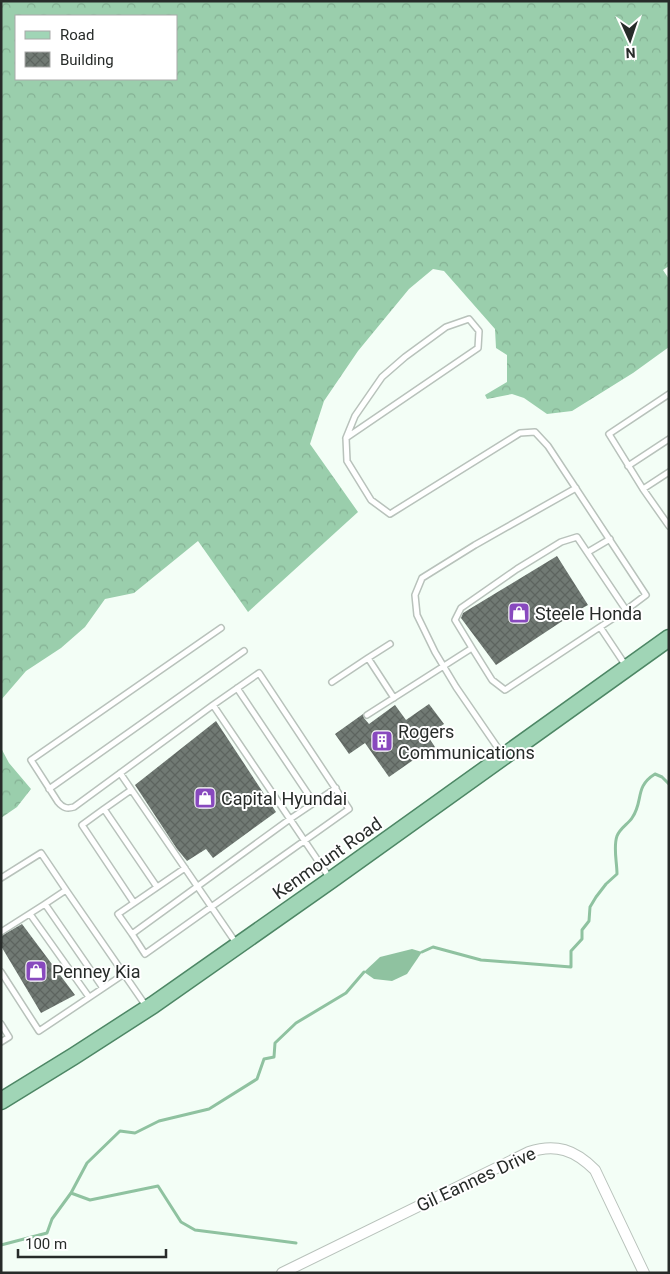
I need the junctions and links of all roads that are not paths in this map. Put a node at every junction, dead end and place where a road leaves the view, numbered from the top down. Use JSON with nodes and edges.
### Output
{"nodes":[{"id":1,"x":669,"y":394,"type":"edge"},
{"id":2,"x":346,"y":438,"type":"junction"},
{"id":3,"x":669,"y":439,"type":"edge"},
{"id":4,"x":628,"y":466,"type":"junction"},
{"id":5,"x":668,"y":474,"type":"edge"},
{"id":6,"x":576,"y":488,"type":"junction"},
{"id":7,"x":643,"y":489,"type":"junction"},
{"id":8,"x":669,"y":526,"type":"edge"},
{"id":9,"x":610,"y":539,"type":"junction"},
{"id":10,"x":588,"y":552,"type":"junction"},
{"id":11,"x":626,"y":610,"type":"junction"},
{"id":12,"x":600,"y":627,"type":"junction"},
{"id":13,"x":221,"y":628,"type":"dead end"},
{"id":14,"x":669,"y":638,"type":"edge"},
{"id":15,"x":390,"y":644,"type":"dead end"},
{"id":16,"x":472,"y":648,"type":"junction"},
{"id":17,"x":244,"y":651,"type":"dead end"},
{"id":18,"x":368,"y":658,"type":"junction"},
{"id":19,"x":444,"y":666,"type":"junction"},
{"id":20,"x":627,"y":668,"type":"junction"},
{"id":21,"x":332,"y":682,"type":"dead end"},
{"id":22,"x":237,"y":688,"type":"junction"},
{"id":23,"x":394,"y":698,"type":"junction"},
{"id":24,"x":213,"y":705,"type":"junction"},
{"id":25,"x":367,"y":715,"type":"dead end"},
{"id":26,"x":504,"y":756,"type":"junction"},
{"id":27,"x":120,"y":773,"type":"junction"},
{"id":28,"x":336,"y":788,"type":"junction"},
{"id":29,"x":49,"y":789,"type":"junction"},
{"id":30,"x":131,"y":790,"type":"junction"},
{"id":31,"x":314,"y":803,"type":"junction"},
{"id":32,"x":104,"y":809,"type":"junction"},
{"id":33,"x":290,"y":820,"type":"junction"},
{"id":34,"x":305,"y":841,"type":"junction"},
{"id":35,"x":185,"y":868,"type":"junction"},
{"id":36,"x":1,"y":878,"type":"edge"},
{"id":37,"x":331,"y":880,"type":"junction"},
{"id":38,"x":198,"y":886,"type":"junction"},
{"id":39,"x":157,"y":887,"type":"junction"},
{"id":40,"x":66,"y":890,"type":"junction"},
{"id":41,"x":134,"y":902,"type":"junction"},
{"id":42,"x":45,"y":904,"type":"junction"},
{"id":43,"x":212,"y":907,"type":"junction"},
{"id":44,"x":30,"y":914,"type":"junction"},
{"id":45,"x":1,"y":932,"type":"edge"},
{"id":46,"x":132,"y":934,"type":"junction"},
{"id":47,"x":238,"y":945,"type":"junction"},
{"id":48,"x":1,"y":972,"type":"edge"},
{"id":49,"x":124,"y":974,"type":"junction"},
{"id":50,"x":102,"y":988,"type":"junction"},
{"id":51,"x":89,"y":997,"type":"junction"},
{"id":52,"x":147,"y":1008,"type":"junction"},
{"id":53,"x":1,"y":1024,"type":"edge"},
{"id":54,"x":1,"y":1042,"type":"edge"},
{"id":55,"x":1,"y":1101,"type":"edge"},
{"id":56,"x":282,"y":1273,"type":"edge"},
{"id":57,"x":644,"y":1273,"type":"edge"}],
"edges":[{"from":1,"to":4,"type":"lane"},
{"from":2,"to":2,"type":"lane"},
{"from":2,"to":6,"type":"lane"},
{"from":3,"to":4,"type":"lane"},
{"from":4,"to":7,"type":"lane"},
{"from":5,"to":7,"type":"lane"},
{"from":6,"to":9,"type":"lane"},
{"from":6,"to":19,"type":"lane"},
{"from":7,"to":8,"type":"lane"},
{"from":9,"to":10,"type":"lane"},
{"from":9,"to":11,"type":"lane"},
{"from":10,"to":11,"type":"lane"},
{"from":10,"to":16,"type":"lane"},
{"from":11,"to":12,"type":"lane"},
{"from":12,"to":16,"type":"lane"},
{"from":12,"to":20,"type":"lane"},
{"from":13,"to":29,"type":"lane"},
{"from":14,"to":20,"type":"main road","name":"Kenmount Road"},
{"from":15,"to":18,"type":"lane"},
{"from":16,"to":19,"type":"lane"},
{"from":17,"to":29,"type":"lane"},
{"from":18,"to":21,"type":"lane"},
{"from":18,"to":23,"type":"lane"},
{"from":19,"to":23,"type":"lane"},
{"from":19,"to":26,"type":"lane"},
{"from":20,"to":26,"type":"main road","name":"Kenmount Road"},
{"from":22,"to":24,"type":"lane"},
{"from":22,"to":28,"type":"lane"},
{"from":22,"to":31,"type":"lane"},
{"from":23,"to":25,"type":"lane"},
{"from":24,"to":27,"type":"lane"},
{"from":24,"to":33,"type":"lane"},
{"from":26,"to":37,"type":"main road","name":"Kenmount Road"},
{"from":27,"to":29,"type":"lane"},
{"from":27,"to":30,"type":"lane"},
{"from":28,"to":31,"type":"lane"},
{"from":28,"to":34,"type":"lane"},
{"from":30,"to":32,"type":"lane"},
{"from":30,"to":35,"type":"lane"},
{"from":31,"to":33,"type":"lane"},
{"from":32,"to":39,"type":"lane"},
{"from":32,"to":41,"type":"lane"},
{"from":33,"to":34,"type":"lane"},
{"from":33,"to":38,"type":"lane"},
{"from":34,"to":37,"type":"lane"},
{"from":34,"to":43,"type":"lane"},
{"from":35,"to":38,"type":"lane"},
{"from":35,"to":39,"type":"lane"},
{"from":36,"to":40,"type":"lane"},
{"from":37,"to":47,"type":"main road","name":"Kenmount Road"},
{"from":38,"to":43,"type":"lane"},
{"from":38,"to":46,"type":"lane"},
{"from":39,"to":41,"type":"lane"},
{"from":40,"to":42,"type":"lane"},
{"from":40,"to":49,"type":"lane"},
{"from":41,"to":46,"type":"lane"},
{"from":42,"to":44,"type":"lane"},
{"from":42,"to":50,"type":"lane"},
{"from":43,"to":46,"type":"lane"},
{"from":43,"to":47,"type":"lane"},
{"from":44,"to":45,"type":"lane"},
{"from":44,"to":51,"type":"lane"},
{"from":47,"to":52,"type":"main road","name":"Kenmount Road"},
{"from":48,"to":51,"type":"lane"},
{"from":49,"to":50,"type":"lane"},
{"from":49,"to":52,"type":"lane"},
{"from":50,"to":51,"type":"lane"},
{"from":52,"to":55,"type":"main road","name":"Kenmount Road"},
{"from":53,"to":54,"type":"lane"},
{"from":56,"to":57,"type":"street","name":"Gil Eannes Drive"}]}
